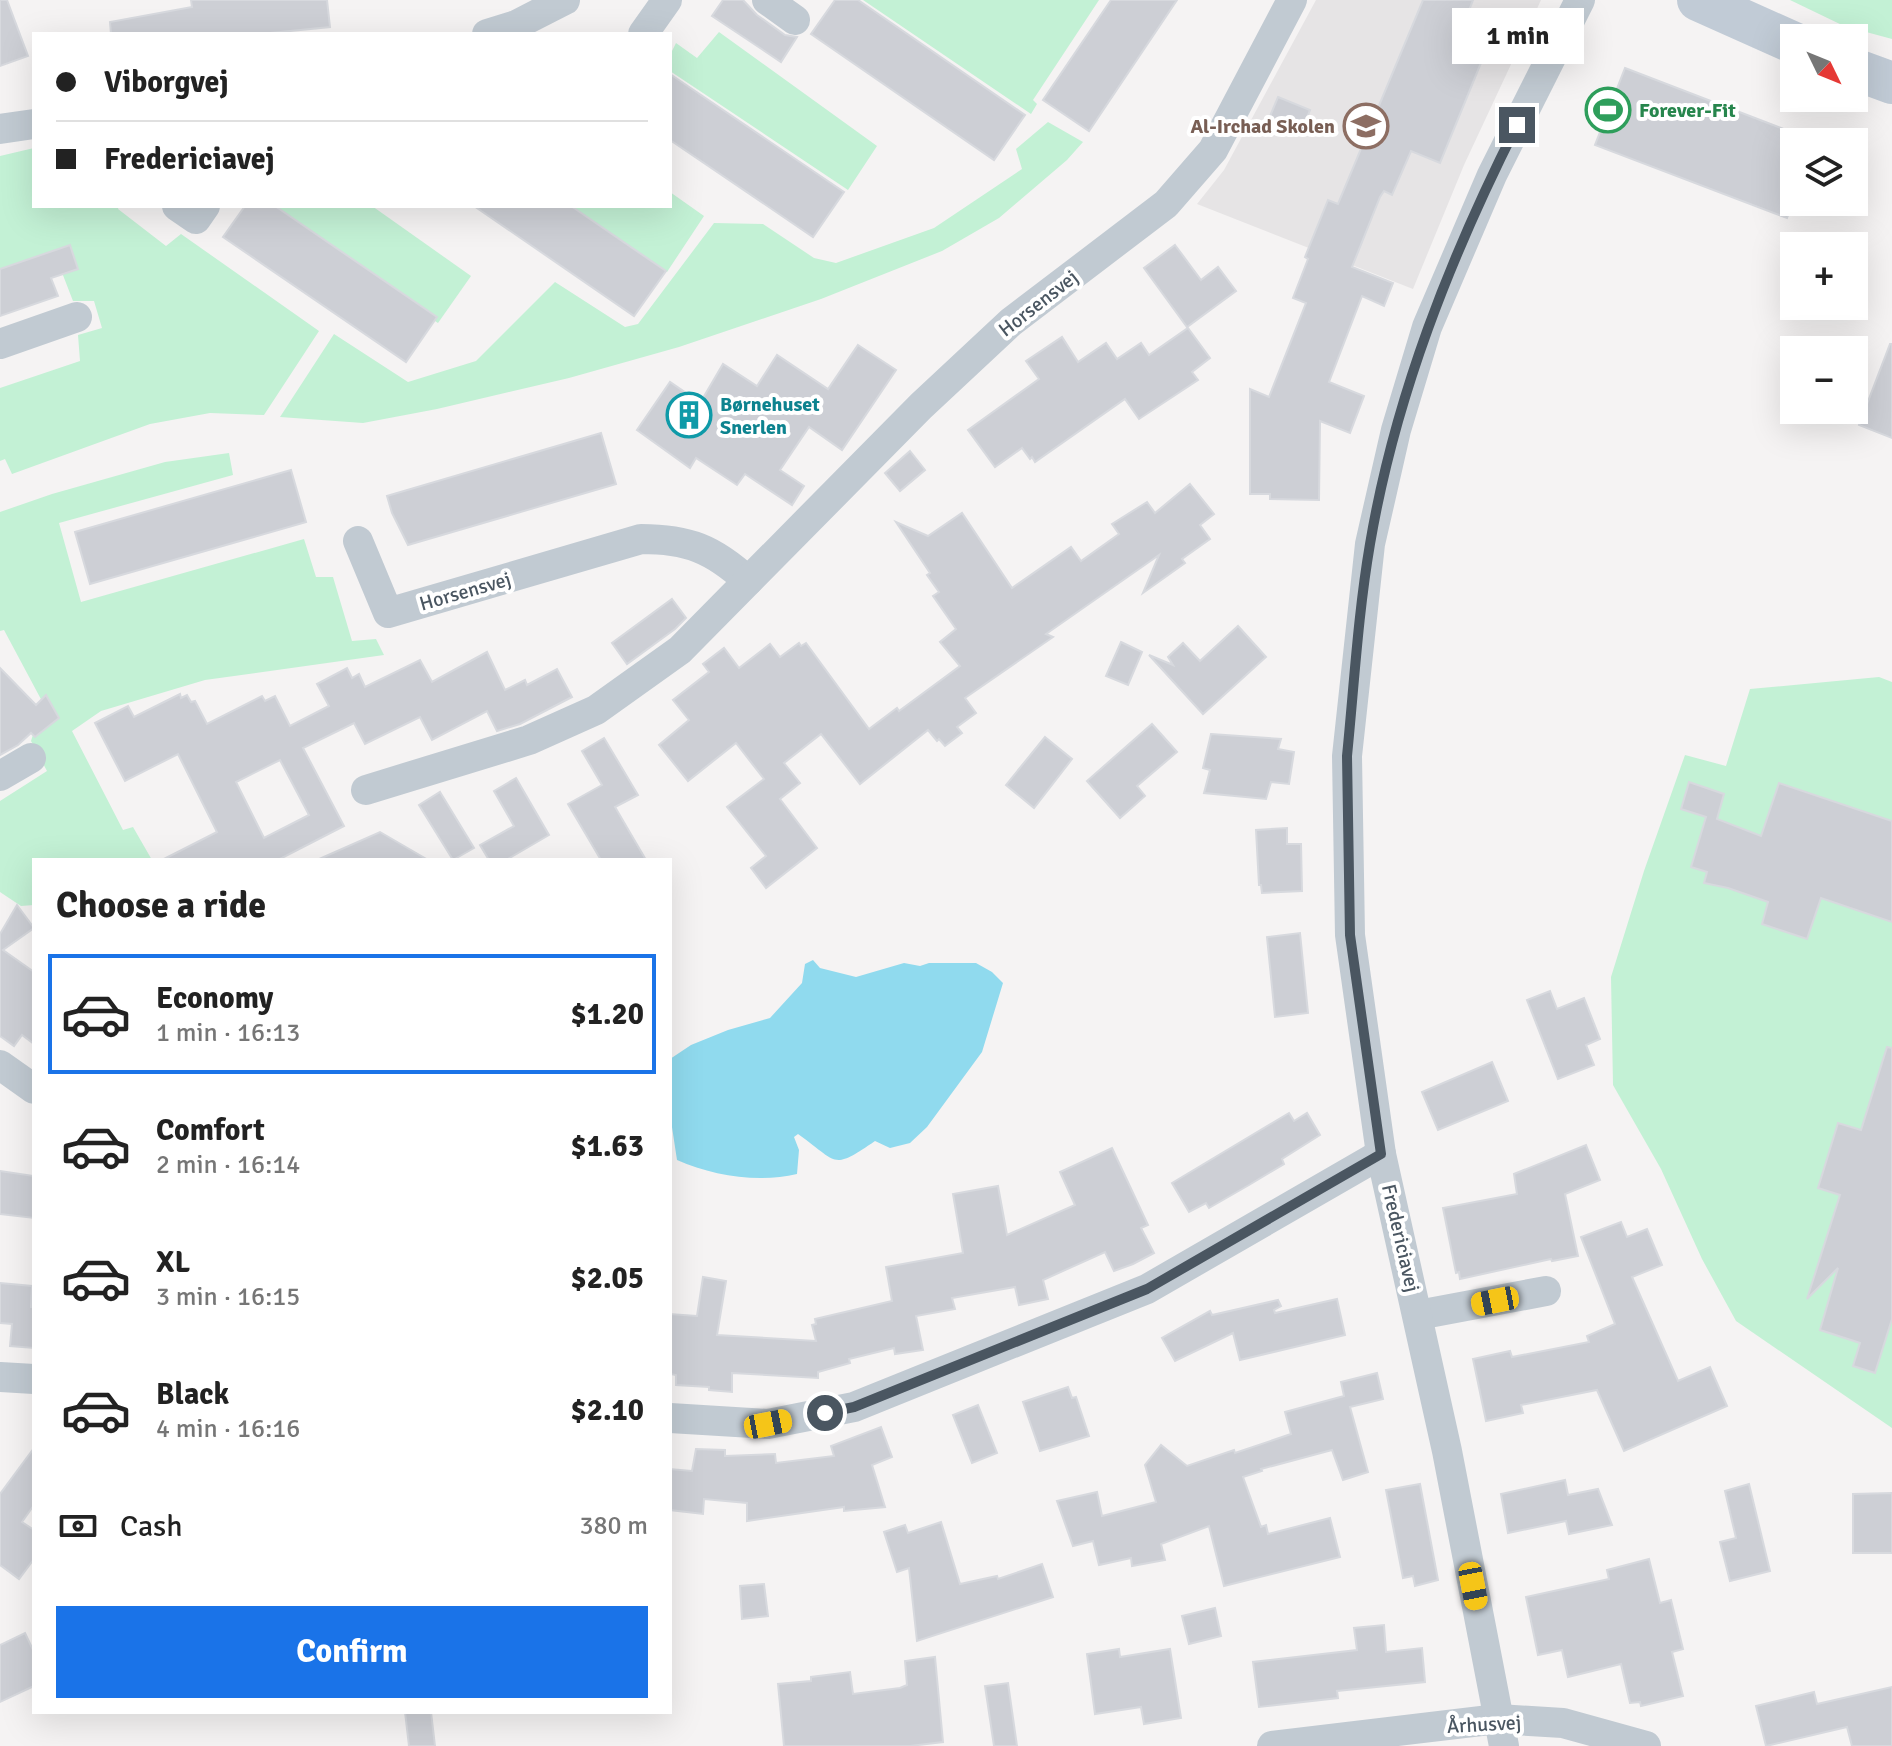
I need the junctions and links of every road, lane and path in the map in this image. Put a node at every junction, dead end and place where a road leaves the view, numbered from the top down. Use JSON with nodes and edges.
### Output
{"nodes":[{"id":1,"x":565,"y":0,"type":"edge"},
{"id":2,"x":667,"y":0,"type":"edge"},
{"id":3,"x":767,"y":0,"type":"edge"},
{"id":4,"x":1292,"y":0,"type":"edge"},
{"id":5,"x":1580,"y":0,"type":"edge"},
{"id":6,"x":1698,"y":0,"type":"edge"},
{"id":7,"x":795,"y":20,"type":"dead end"},
{"id":8,"x":521,"y":29,"type":"edge"},
{"id":9,"x":501,"y":32,"type":"edge"},
{"id":10,"x":644,"y":32,"type":"edge"},
{"id":11,"x":1780,"y":37,"type":"edge"},
{"id":12,"x":1868,"y":74,"type":"edge"},
{"id":13,"x":1892,"y":83,"type":"edge"},
{"id":14,"x":32,"y":124,"type":"edge"},
{"id":15,"x":0,"y":129,"type":"edge"},
{"id":16,"x":180,"y":208,"type":"edge"},
{"id":17,"x":204,"y":208,"type":"edge"},
{"id":18,"x":77,"y":317,"type":"dead end"},
{"id":19,"x":0,"y":344,"type":"edge"},
{"id":20,"x":358,"y":541,"type":"dead end"},
{"id":21,"x":748,"y":581,"type":"junction"},
{"id":22,"x":31,"y":758,"type":"dead end"},
{"id":23,"x":0,"y":776,"type":"edge"},
{"id":24,"x":366,"y":790,"type":"dead end"},
{"id":25,"x":0,"y":1065,"type":"edge"},
{"id":26,"x":32,"y":1088,"type":"edge"},
{"id":27,"x":1381,"y":1154,"type":"junction"},
{"id":28,"x":1546,"y":1291,"type":"dead end"},
{"id":29,"x":1418,"y":1315,"type":"junction"},
{"id":30,"x":0,"y":1377,"type":"edge"},
{"id":31,"x":32,"y":1379,"type":"edge"},
{"id":32,"x":672,"y":1418,"type":"edge"},
{"id":33,"x":1501,"y":1733,"type":"edge"},
{"id":34,"x":1272,"y":1746,"type":"edge"},
{"id":35,"x":1646,"y":1746,"type":"edge"}],
"edges":[{"from":1,"to":8,"type":"street"},
{"from":2,"to":10,"type":"street"},
{"from":3,"to":7,"type":"street"},
{"from":4,"to":21,"type":"street","name":"Horsensvej"},
{"from":5,"to":27,"type":"street","name":"Fredericiavej"},
{"from":6,"to":11,"type":"main road"},
{"from":8,"to":9,"type":"street"},
{"from":12,"to":13,"type":"main road"},
{"from":14,"to":15,"type":"street"},
{"from":16,"to":17,"type":"street"},
{"from":18,"to":19,"type":"street"},
{"from":20,"to":21,"type":"street","name":"Horsensvej"},
{"from":21,"to":24,"type":"street","name":"Horsensvej"},
{"from":22,"to":23,"type":"street"},
{"from":25,"to":26,"type":"street"},
{"from":27,"to":29,"type":"street","name":"Fredericiavej"},
{"from":27,"to":32,"type":"street"},
{"from":28,"to":29,"type":"street"},
{"from":29,"to":33,"type":"street","name":"Fredericiavej"},
{"from":30,"to":31,"type":"street"},
{"from":33,"to":34,"type":"street","name":"Århusvej"},
{"from":33,"to":35,"type":"street","name":"Århusvej"}]}
